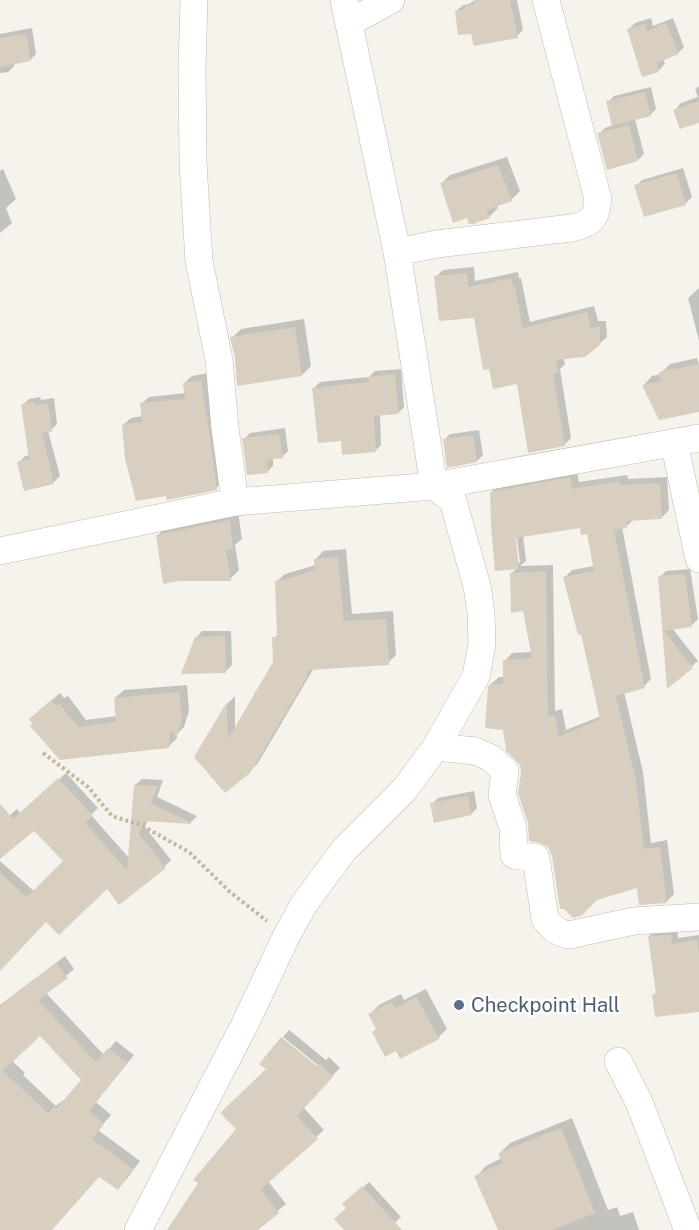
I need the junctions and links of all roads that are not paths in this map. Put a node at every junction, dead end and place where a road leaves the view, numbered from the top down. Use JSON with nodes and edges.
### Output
{"nodes":[{"id":1,"x":194,"y":0,"type":"edge"},
{"id":2,"x":391,"y":0,"type":"edge"},
{"id":3,"x":546,"y":0,"type":"edge"},
{"id":4,"x":346,"y":12,"type":"edge"},
{"id":5,"x":397,"y":252,"type":"junction"},
{"id":6,"x":686,"y":440,"type":"edge"},
{"id":7,"x":434,"y":486,"type":"junction"},
{"id":8,"x":235,"y":502,"type":"junction"},
{"id":9,"x":0,"y":551,"type":"edge"},
{"id":10,"x":699,"y":559,"type":"edge"},
{"id":11,"x":436,"y":747,"type":"junction"},
{"id":12,"x":699,"y":916,"type":"edge"},
{"id":13,"x":618,"y":1061,"type":"dead end"},
{"id":14,"x":138,"y":1230,"type":"edge"},
{"id":15,"x":688,"y":1230,"type":"edge"}],
"edges":[{"from":1,"to":8,"type":"street"},
{"from":2,"to":4,"type":"street"},
{"from":3,"to":5,"type":"street"},
{"from":4,"to":5,"type":"street"},
{"from":5,"to":7,"type":"street"},
{"from":6,"to":7,"type":"street"},
{"from":6,"to":10,"type":"street"},
{"from":7,"to":8,"type":"street"},
{"from":7,"to":11,"type":"street"},
{"from":8,"to":9,"type":"street"},
{"from":11,"to":12,"type":"street"},
{"from":11,"to":14,"type":"street"},
{"from":13,"to":15,"type":"street"}]}
